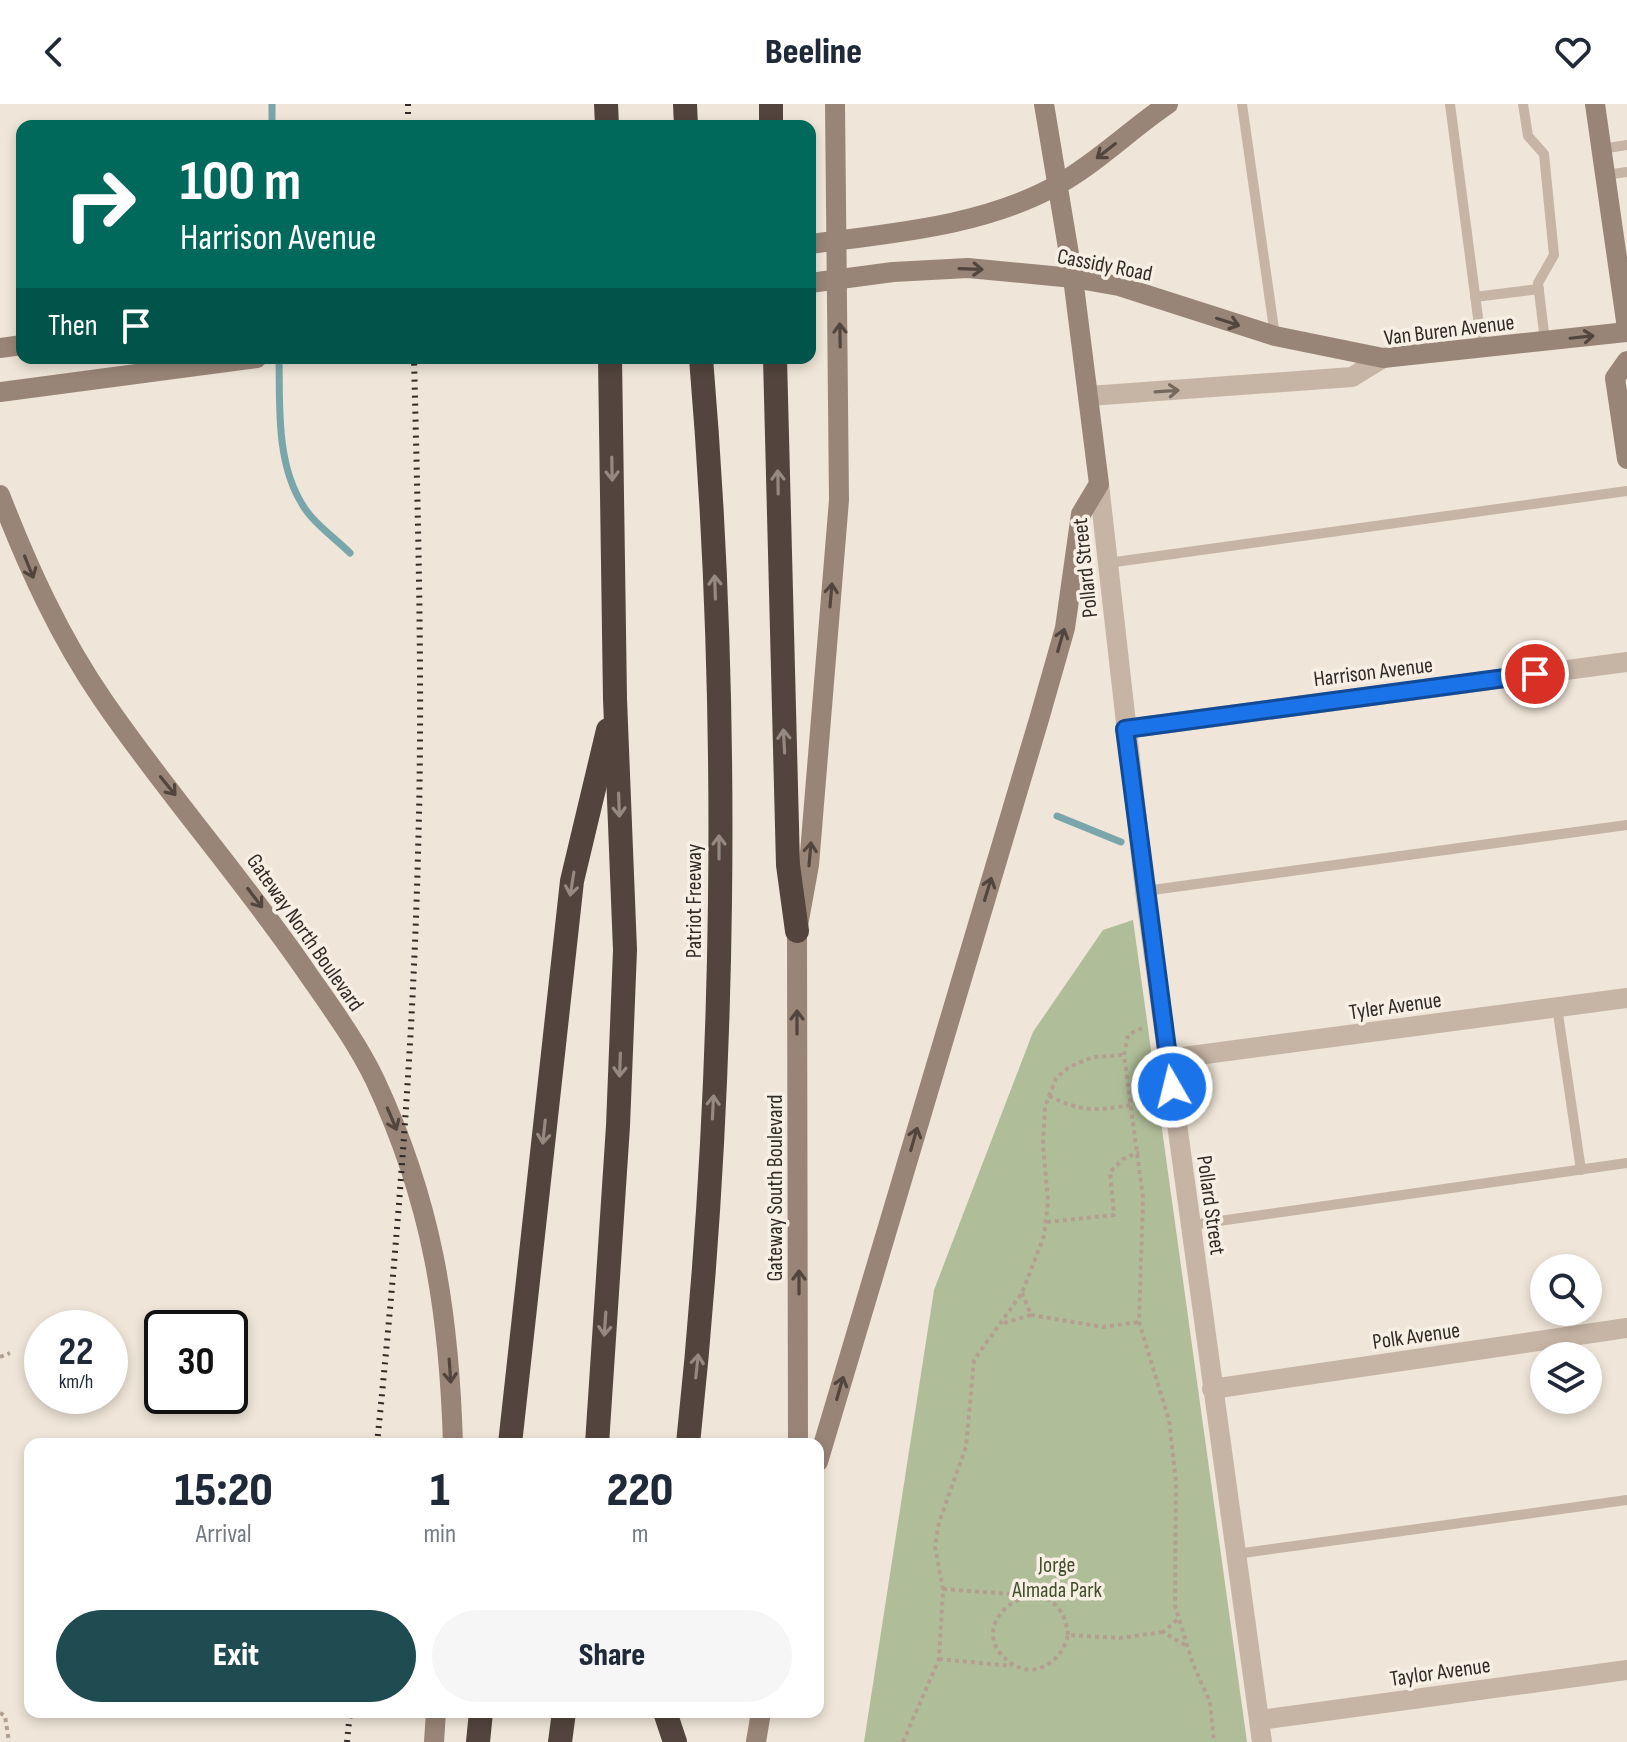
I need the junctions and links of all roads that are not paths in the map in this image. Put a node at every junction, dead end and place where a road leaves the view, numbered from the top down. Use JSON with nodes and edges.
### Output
{"nodes":[{"id":1,"x":835,"y":104,"type":"edge"},
{"id":2,"x":1044,"y":104,"type":"edge"},
{"id":3,"x":1168,"y":104,"type":"edge"},
{"id":4,"x":1242,"y":104,"type":"edge"},
{"id":5,"x":1450,"y":104,"type":"edge"},
{"id":6,"x":1523,"y":104,"type":"edge"},
{"id":7,"x":1595,"y":104,"type":"edge"},
{"id":8,"x":1627,"y":145,"type":"edge"},
{"id":9,"x":1601,"y":149,"type":"junction"},
{"id":10,"x":1627,"y":172,"type":"edge"},
{"id":11,"x":1605,"y":175,"type":"junction"},
{"id":12,"x":1059,"y":184,"type":"junction"},
{"id":13,"x":1620,"y":232,"type":"edge"},
{"id":14,"x":816,"y":243,"type":"edge"},
{"id":15,"x":1073,"y":278,"type":"junction"},
{"id":16,"x":816,"y":282,"type":"edge"},
{"id":17,"x":1539,"y":289,"type":"junction"},
{"id":18,"x":1475,"y":297,"type":"junction"},
{"id":19,"x":1627,"y":330,"type":"edge"},
{"id":20,"x":1275,"y":336,"type":"junction"},
{"id":21,"x":1545,"y":341,"type":"junction"},
{"id":22,"x":1482,"y":349,"type":"junction"},
{"id":23,"x":1383,"y":358,"type":"junction"},
{"id":24,"x":1627,"y":361,"type":"edge"},
{"id":25,"x":212,"y":364,"type":"edge"},
{"id":26,"x":610,"y":364,"type":"edge"},
{"id":27,"x":701,"y":364,"type":"edge"},
{"id":28,"x":775,"y":364,"type":"edge"},
{"id":29,"x":0,"y":392,"type":"edge"},
{"id":30,"x":1089,"y":396,"type":"junction"},
{"id":31,"x":1627,"y":459,"type":"edge"},
{"id":32,"x":1099,"y":484,"type":"junction"},
{"id":33,"x":1627,"y":491,"type":"edge"},
{"id":34,"x":0,"y":495,"type":"edge"},
{"id":35,"x":1108,"y":563,"type":"junction"},
{"id":36,"x":1627,"y":662,"type":"edge"},
{"id":37,"x":615,"y":699,"type":"junction"},
{"id":38,"x":1125,"y":729,"type":"junction"},
{"id":39,"x":1627,"y":825,"type":"edge"},
{"id":40,"x":1145,"y":891,"type":"junction"},
{"id":41,"x":797,"y":931,"type":"junction"},
{"id":42,"x":1627,"y":998,"type":"edge"},
{"id":43,"x":1557,"y":1007,"type":"junction"},
{"id":44,"x":1168,"y":1059,"type":"junction"},
{"id":45,"x":1627,"y":1163,"type":"edge"},
{"id":46,"x":1581,"y":1170,"type":"junction"},
{"id":47,"x":1191,"y":1225,"type":"junction"},
{"id":48,"x":1627,"y":1328,"type":"edge"},
{"id":49,"x":1212,"y":1389,"type":"junction"},
{"id":50,"x":453,"y":1438,"type":"edge"},
{"id":51,"x":511,"y":1438,"type":"edge"},
{"id":52,"x":597,"y":1438,"type":"edge"},
{"id":53,"x":689,"y":1438,"type":"edge"},
{"id":54,"x":798,"y":1438,"type":"edge"},
{"id":55,"x":824,"y":1442,"type":"edge"},
{"id":56,"x":1627,"y":1500,"type":"edge"},
{"id":57,"x":1236,"y":1554,"type":"junction"},
{"id":58,"x":1627,"y":1670,"type":"edge"},
{"id":59,"x":436,"y":1718,"type":"edge"},
{"id":60,"x":480,"y":1718,"type":"edge"},
{"id":61,"x":563,"y":1718,"type":"edge"},
{"id":62,"x":661,"y":1718,"type":"edge"},
{"id":63,"x":665,"y":1718,"type":"edge"},
{"id":64,"x":760,"y":1718,"type":"edge"},
{"id":65,"x":1260,"y":1720,"type":"junction"},
{"id":66,"x":434,"y":1742,"type":"edge"},
{"id":67,"x":478,"y":1742,"type":"edge"},
{"id":68,"x":560,"y":1742,"type":"edge"},
{"id":69,"x":656,"y":1742,"type":"edge"},
{"id":70,"x":675,"y":1742,"type":"edge"},
{"id":71,"x":756,"y":1742,"type":"edge"},
{"id":72,"x":1262,"y":1742,"type":"edge"}],
"edges":[{"from":41,"to":1,"type":"main road","name":"Gateway South Boulevard","one_way":true},
{"from":2,"to":12,"type":"main road"},
{"from":3,"to":12,"type":"main road","one_way":true},
{"from":4,"to":20,"type":"lane"},
{"from":5,"to":18,"type":"lane"},
{"from":6,"to":17,"type":"lane"},
{"from":7,"to":9,"type":"main road"},
{"from":8,"to":9,"type":"lane"},
{"from":9,"to":11,"type":"main road"},
{"from":10,"to":11,"type":"lane"},
{"from":11,"to":13,"type":"main road"},
{"from":12,"to":14,"type":"main road"},
{"from":12,"to":15,"type":"main road"},
{"from":13,"to":19,"type":"main road"},
{"from":16,"to":15,"type":"main road","name":"Cassidy Road","one_way":true},
{"from":15,"to":20,"type":"main road","name":"Cassidy Road","one_way":true},
{"from":15,"to":30,"type":"main road"},
{"from":17,"to":18,"type":"lane"},
{"from":17,"to":21,"type":"lane"},
{"from":18,"to":22,"type":"lane"},
{"from":21,"to":19,"type":"main road","name":"Van Buren Avenue","one_way":true},
{"from":20,"to":23,"type":"main road","name":"Cassidy Road"},
{"from":21,"to":22,"type":"main road","name":"Van Buren Avenue"},
{"from":22,"to":23,"type":"main road","name":"Van Buren Avenue"},
{"from":30,"to":23,"type":"street","name":"Van Buren Avenue","one_way":true},
{"from":24,"to":31,"type":"main road"},
{"from":25,"to":29,"type":"main road"},
{"from":26,"to":37,"type":"highway","one_way":true},
{"from":53,"to":27,"type":"highway","name":"Patriot Freeway","one_way":true},
{"from":41,"to":28,"type":"highway","one_way":true},
{"from":30,"to":32,"type":"main road"},
{"from":32,"to":35,"type":"street","name":"Pollard Street"},
{"from":55,"to":32,"type":"main road","one_way":true},
{"from":33,"to":35,"type":"lane"},
{"from":34,"to":50,"type":"main road","name":"Gateway North Boulevard","one_way":true},
{"from":35,"to":38,"type":"street","name":"Pollard Street"},
{"from":36,"to":38,"type":"street","name":"Harrison Avenue"},
{"from":37,"to":51,"type":"highway","one_way":true},
{"from":37,"to":52,"type":"highway","one_way":true},
{"from":38,"to":40,"type":"street","name":"Pollard Street"},
{"from":39,"to":40,"type":"lane"},
{"from":40,"to":44,"type":"street","name":"Pollard Street"},
{"from":54,"to":41,"type":"main road","name":"Gateway South Boulevard","one_way":true},
{"from":42,"to":43,"type":"street","name":"Tyler Avenue"},
{"from":43,"to":44,"type":"street","name":"Tyler Avenue"},
{"from":43,"to":46,"type":"lane"},
{"from":44,"to":47,"type":"street","name":"Pollard Street"},
{"from":45,"to":46,"type":"lane"},
{"from":46,"to":47,"type":"lane"},
{"from":47,"to":49,"type":"street","name":"Pollard Street"},
{"from":48,"to":49,"type":"street","name":"Polk Avenue"},
{"from":49,"to":57,"type":"street","name":"Pollard Street"},
{"from":56,"to":57,"type":"lane"},
{"from":57,"to":65,"type":"street","name":"Pollard Street"},
{"from":58,"to":65,"type":"street","name":"Taylor Avenue"},
{"from":59,"to":66,"type":"main road"},
{"from":60,"to":67,"type":"highway"},
{"from":61,"to":68,"type":"highway"},
{"from":62,"to":69,"type":"highway"},
{"from":63,"to":70,"type":"highway"},
{"from":64,"to":71,"type":"main road"},
{"from":65,"to":72,"type":"street","name":"Pollard Street"}]}
